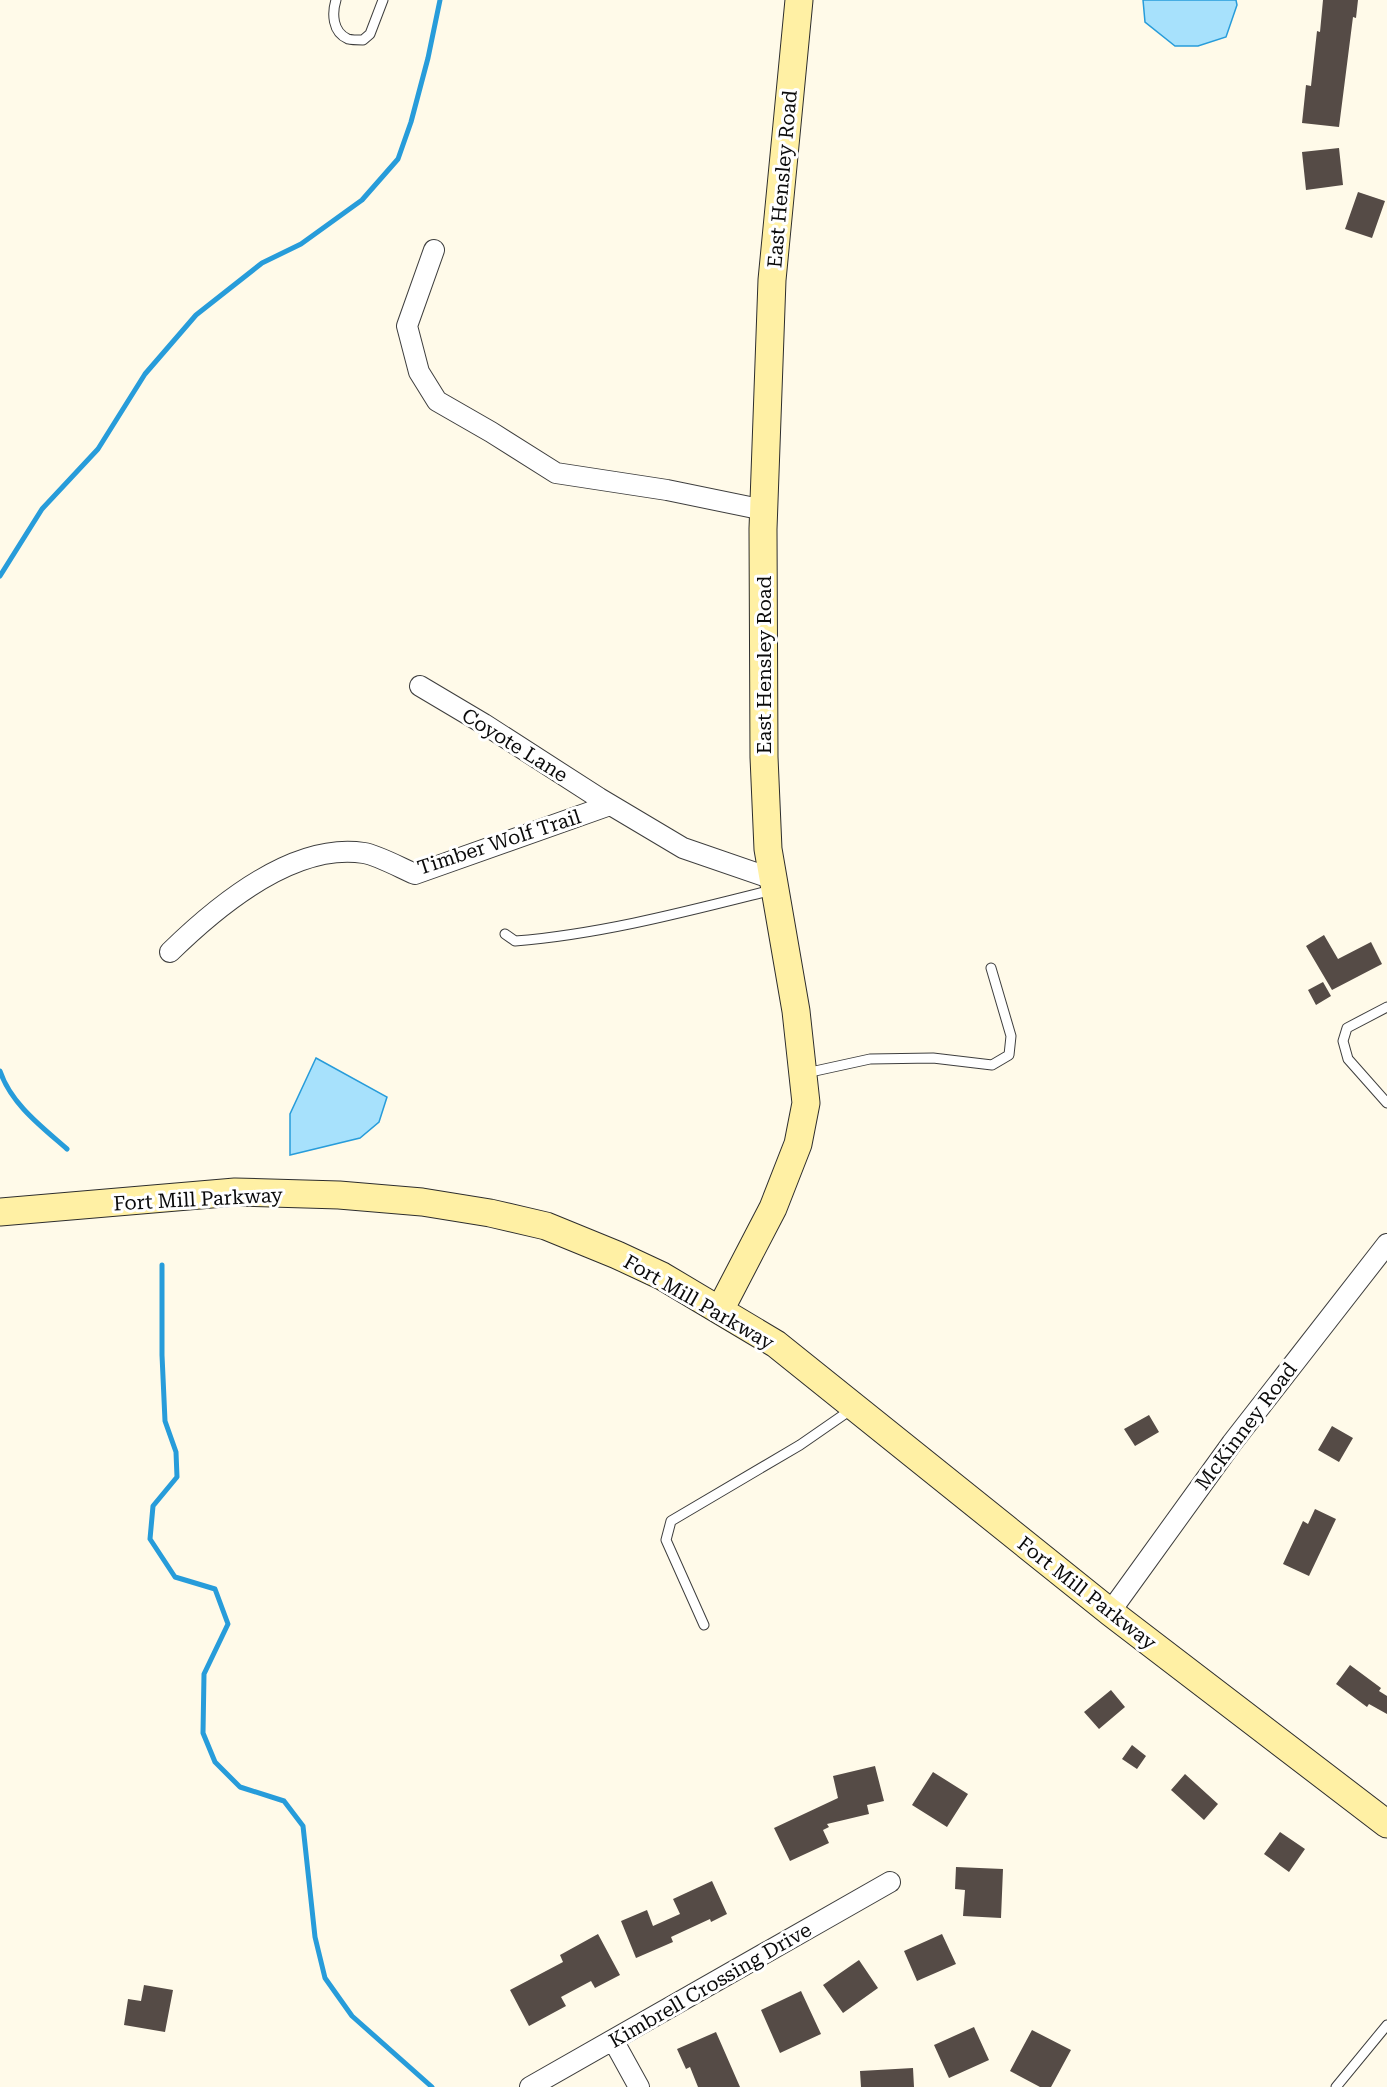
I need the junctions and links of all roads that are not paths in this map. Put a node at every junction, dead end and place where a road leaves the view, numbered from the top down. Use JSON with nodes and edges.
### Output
{"nodes":[{"id":1,"x":336,"y":0,"type":"edge"},
{"id":2,"x":383,"y":0,"type":"edge"},
{"id":3,"x":799,"y":0,"type":"edge"},
{"id":4,"x":434,"y":250,"type":"dead end"},
{"id":5,"x":764,"y":510,"type":"junction"},
{"id":6,"x":420,"y":686,"type":"dead end"},
{"id":7,"x":610,"y":805,"type":"junction"},
{"id":8,"x":774,"y":884,"type":"junction"},
{"id":9,"x":505,"y":934,"type":"dead end"},
{"id":10,"x":170,"y":952,"type":"dead end"},
{"id":11,"x":991,"y":968,"type":"dead end"},
{"id":12,"x":1387,"y":1007,"type":"edge"},
{"id":13,"x":804,"y":1074,"type":"junction"},
{"id":14,"x":1387,"y":1103,"type":"edge"},
{"id":15,"x":0,"y":1212,"type":"edge"},
{"id":16,"x":1387,"y":1244,"type":"edge"},
{"id":17,"x":720,"y":1310,"type":"junction"},
{"id":18,"x":854,"y":1407,"type":"junction"},
{"id":19,"x":1110,"y":1612,"type":"junction"},
{"id":20,"x":704,"y":1625,"type":"dead end"},
{"id":21,"x":1387,"y":1824,"type":"edge"},
{"id":22,"x":890,"y":1882,"type":"dead end"},
{"id":23,"x":1387,"y":2025,"type":"edge"},
{"id":24,"x":613,"y":2040,"type":"junction"},
{"id":25,"x":530,"y":2087,"type":"edge"},
{"id":26,"x":639,"y":2087,"type":"edge"},
{"id":27,"x":1335,"y":2087,"type":"edge"}],
"edges":[{"from":1,"to":2,"type":"lane"},
{"from":3,"to":5,"type":"main road","name":"East Hensley Road"},
{"from":4,"to":5,"type":"street"},
{"from":5,"to":8,"type":"main road","name":"East Hensley Road"},
{"from":6,"to":7,"type":"street","name":"Coyote Lane"},
{"from":7,"to":8,"type":"street","name":"Coyote Lane"},
{"from":7,"to":10,"type":"street","name":"Timber Wolf Trail"},
{"from":8,"to":9,"type":"lane"},
{"from":8,"to":13,"type":"main road","name":"East Hensley Road"},
{"from":11,"to":13,"type":"lane"},
{"from":12,"to":14,"type":"lane"},
{"from":13,"to":17,"type":"main road","name":"East Hensley Road"},
{"from":15,"to":17,"type":"main road","name":"Fort Mill Parkway"},
{"from":16,"to":19,"type":"street","name":"McKinney Road"},
{"from":17,"to":18,"type":"main road","name":"Fort Mill Parkway"},
{"from":18,"to":19,"type":"main road","name":"Fort Mill Parkway"},
{"from":18,"to":20,"type":"lane"},
{"from":19,"to":21,"type":"main road","name":"Fort Mill Parkway"},
{"from":22,"to":24,"type":"street","name":"Kimbrell Crossing Drive"},
{"from":23,"to":27,"type":"lane"},
{"from":24,"to":25,"type":"street","name":"Kimbrell Crossing Drive"},
{"from":24,"to":26,"type":"street"}]}
